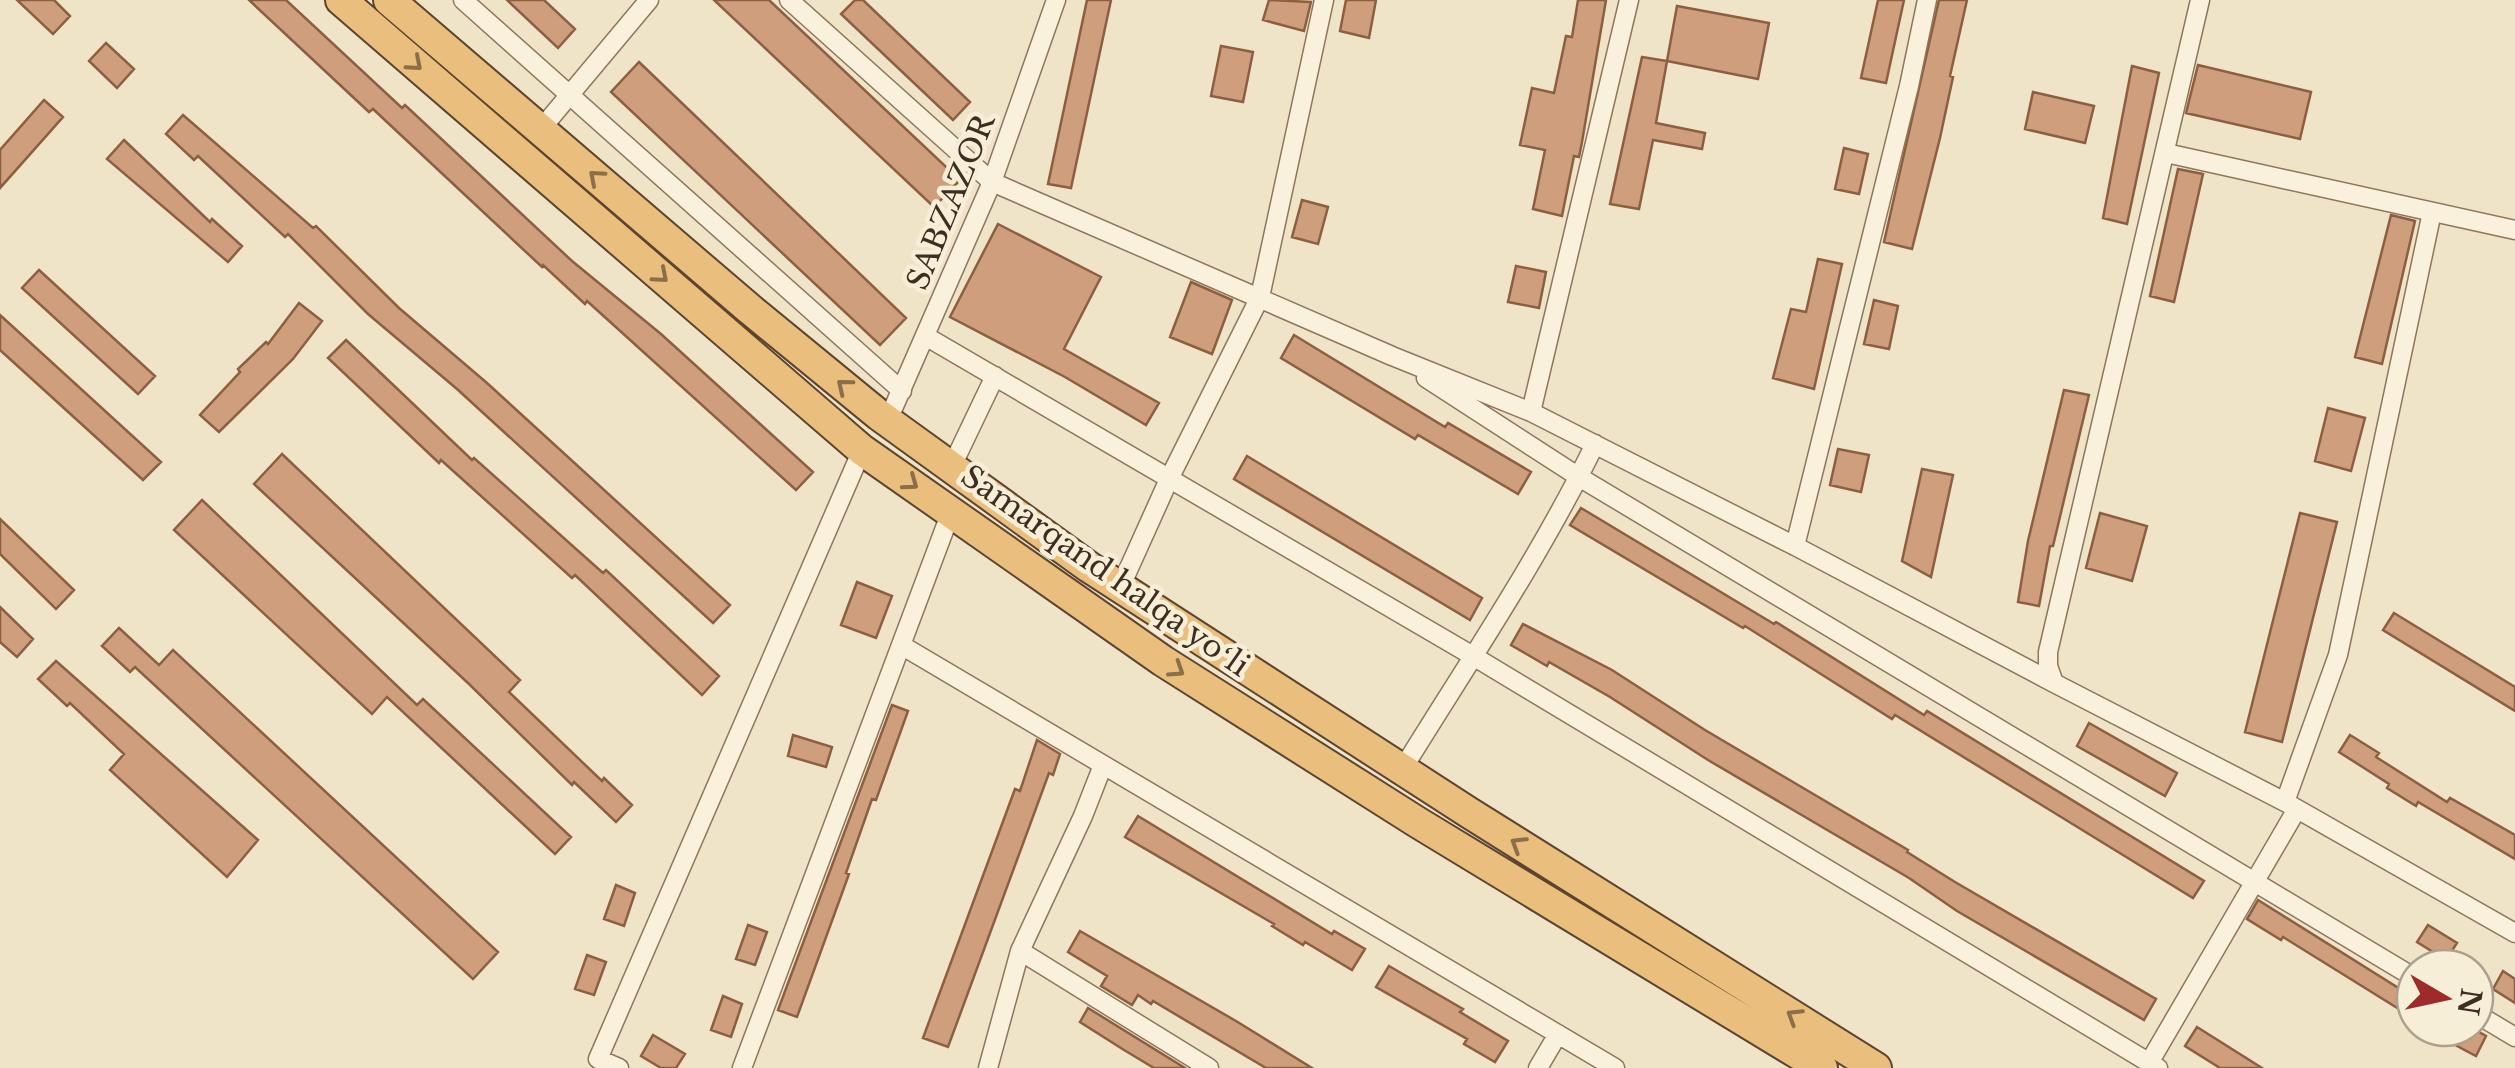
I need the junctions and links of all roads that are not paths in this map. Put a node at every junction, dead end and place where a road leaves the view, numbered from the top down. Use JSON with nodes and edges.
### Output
{"nodes":[{"id":1,"x":342,"y":0,"type":"edge"},
{"id":2,"x":388,"y":0,"type":"edge"},
{"id":3,"x":463,"y":0,"type":"edge"},
{"id":4,"x":648,"y":0,"type":"edge"},
{"id":5,"x":789,"y":0,"type":"edge"},
{"id":6,"x":1056,"y":0,"type":"edge"},
{"id":7,"x":1324,"y":0,"type":"edge"},
{"id":8,"x":1629,"y":0,"type":"edge"},
{"id":9,"x":1926,"y":0,"type":"edge"},
{"id":10,"x":2200,"y":0,"type":"edge"},
{"id":11,"x":568,"y":97,"type":"junction"},
{"id":12,"x":541,"y":130,"type":"junction"},
{"id":13,"x":2166,"y":153,"type":"junction"},
{"id":14,"x":992,"y":182,"type":"junction"},
{"id":15,"x":2432,"y":212,"type":"junction"},
{"id":16,"x":2515,"y":230,"type":"edge"},
{"id":17,"x":1260,"y":297,"type":"junction"},
{"id":18,"x":927,"y":337,"type":"junction"},
{"id":19,"x":1392,"y":356,"type":"junction"},
{"id":20,"x":995,"y":376,"type":"junction"},
{"id":21,"x":902,"y":391,"type":"junction"},
{"id":22,"x":1532,"y":412,"type":"junction"},
{"id":23,"x":888,"y":420,"type":"junction"},
{"id":24,"x":1595,"y":444,"type":"junction"},
{"id":25,"x":862,"y":450,"type":"junction"},
{"id":26,"x":952,"y":466,"type":"junction"},
{"id":27,"x":1170,"y":477,"type":"junction"},
{"id":28,"x":1579,"y":477,"type":"junction"},
{"id":29,"x":951,"y":512,"type":"junction"},
{"id":30,"x":1795,"y":546,"type":"junction"},
{"id":31,"x":1090,"y":567,"type":"junction"},
{"id":32,"x":1120,"y":588,"type":"junction"},
{"id":33,"x":1067,"y":594,"type":"junction"},
{"id":34,"x":901,"y":645,"type":"junction"},
{"id":35,"x":1473,"y":656,"type":"junction"},
{"id":36,"x":2054,"y":682,"type":"junction"},
{"id":37,"x":1103,"y":765,"type":"junction"},
{"id":38,"x":1402,"y":770,"type":"junction"},
{"id":39,"x":2291,"y":805,"type":"junction"},
{"id":40,"x":2254,"y":883,"type":"junction"},
{"id":41,"x":2515,"y":932,"type":"edge"},
{"id":42,"x":1020,"y":951,"type":"junction"},
{"id":43,"x":2395,"y":966,"type":"edge"},
{"id":44,"x":1558,"y":1034,"type":"junction"},
{"id":45,"x":2153,"y":1065,"type":"edge"},
{"id":46,"x":1819,"y":1067,"type":"edge"},
{"id":47,"x":620,"y":1068,"type":"edge"},
{"id":48,"x":742,"y":1068,"type":"edge"},
{"id":49,"x":988,"y":1068,"type":"edge"},
{"id":50,"x":1208,"y":1068,"type":"edge"},
{"id":51,"x":1538,"y":1068,"type":"edge"},
{"id":52,"x":1615,"y":1068,"type":"edge"},
{"id":53,"x":1876,"y":1068,"type":"edge"}],
"edges":[{"from":1,"to":25,"type":"highway","name":"Samarqand halqa yoʻli","one_way":true},
{"from":2,"to":12,"type":"highway","name":"Samarqand halqa yoʻli"},
{"from":3,"to":11,"type":"street"},
{"from":4,"to":11,"type":"street"},
{"from":5,"to":14,"type":"street"},
{"from":6,"to":14,"type":"street","name":"SABZAZOR"},
{"from":7,"to":17,"type":"street"},
{"from":8,"to":22,"type":"street"},
{"from":9,"to":30,"type":"street"},
{"from":10,"to":13,"type":"street"},
{"from":11,"to":12,"type":"street"},
{"from":11,"to":21,"type":"street"},
{"from":23,"to":12,"type":"highway","name":"Samarqand halqa yoʻli","one_way":true},
{"from":13,"to":15,"type":"street"},
{"from":13,"to":36,"type":"street"},
{"from":14,"to":17,"type":"street"},
{"from":14,"to":18,"type":"street","name":"SABZAZOR"},
{"from":15,"to":16,"type":"street"},
{"from":15,"to":39,"type":"street"},
{"from":17,"to":19,"type":"street"},
{"from":17,"to":27,"type":"street"},
{"from":18,"to":20,"type":"street"},
{"from":18,"to":21,"type":"street","name":"SABZAZOR"},
{"from":19,"to":22,"type":"street"},
{"from":19,"to":28,"type":"street"},
{"from":20,"to":26,"type":"street"},
{"from":20,"to":27,"type":"street"},
{"from":21,"to":23,"type":"street","name":"SABZAZOR"},
{"from":22,"to":24,"type":"street"},
{"from":23,"to":26,"type":"highway","name":"Samarqand halqa yoʻli"},
{"from":24,"to":28,"type":"street"},
{"from":24,"to":30,"type":"street"},
{"from":25,"to":29,"type":"highway","name":"Samarqand halqa yoʻli","one_way":true},
{"from":25,"to":47,"type":"street"},
{"from":26,"to":31,"type":"highway","name":"Samarqand halqa yoʻli"},
{"from":27,"to":32,"type":"street"},
{"from":27,"to":35,"type":"street"},
{"from":28,"to":35,"type":"street"},
{"from":28,"to":40,"type":"street"},
{"from":29,"to":33,"type":"highway","name":"Samarqand halqa yoʻli"},
{"from":29,"to":34,"type":"street"},
{"from":30,"to":36,"type":"street"},
{"from":31,"to":32,"type":"highway","name":"Samarqand halqa yoʻli"},
{"from":31,"to":33,"type":"highway"},
{"from":32,"to":38,"type":"highway","name":"Samarqand halqa yoʻli"},
{"from":33,"to":46,"type":"highway","name":"Samarqand halqa yoʻli","one_way":true},
{"from":34,"to":37,"type":"street"},
{"from":34,"to":48,"type":"street"},
{"from":35,"to":38,"type":"street"},
{"from":35,"to":45,"type":"street"},
{"from":36,"to":39,"type":"street"},
{"from":37,"to":42,"type":"street"},
{"from":37,"to":44,"type":"street"},
{"from":53,"to":38,"type":"highway","name":"Samarqand halqa yoʻli","one_way":true},
{"from":39,"to":40,"type":"street"},
{"from":39,"to":41,"type":"street"},
{"from":40,"to":43,"type":"street"},
{"from":40,"to":45,"type":"street"},
{"from":42,"to":49,"type":"street"},
{"from":42,"to":50,"type":"street"},
{"from":44,"to":51,"type":"street"},
{"from":44,"to":52,"type":"street"}]}
